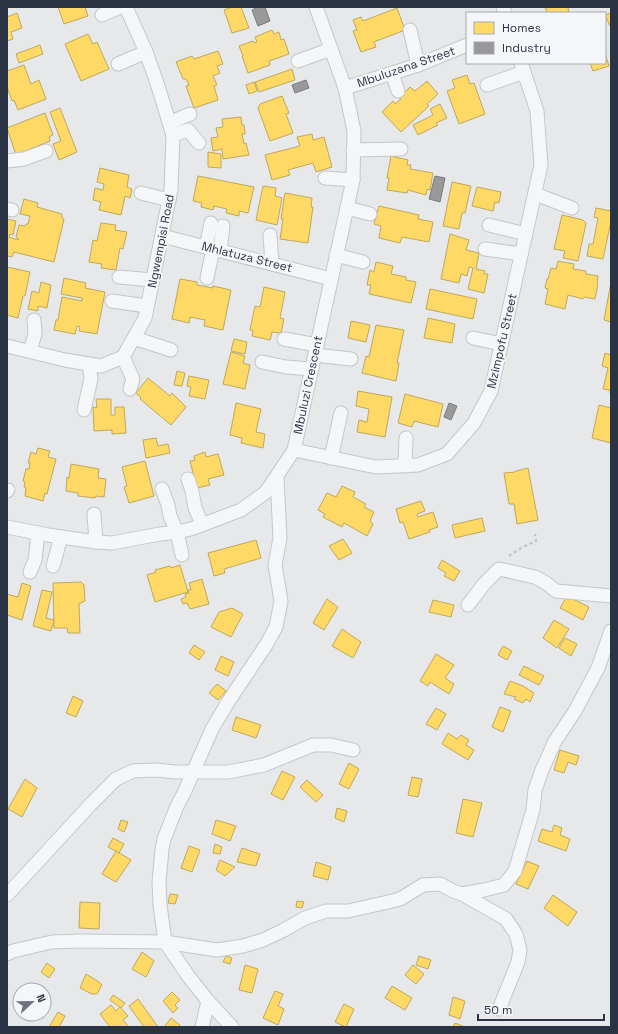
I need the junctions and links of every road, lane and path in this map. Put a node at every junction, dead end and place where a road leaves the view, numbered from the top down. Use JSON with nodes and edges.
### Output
{"nodes":[{"id":1,"x":120,"y":7,"type":"edge"},
{"id":2,"x":126,"y":7,"type":"edge"},
{"id":3,"x":316,"y":7,"type":"edge"},
{"id":4,"x":102,"y":15,"type":"dead end"},
{"id":5,"x":410,"y":30,"type":"dead end"},
{"id":6,"x":466,"y":46,"type":"edge"},
{"id":7,"x":331,"y":50,"type":"junction"},
{"id":8,"x":146,"y":52,"type":"junction"},
{"id":9,"x":298,"y":61,"type":"dead end"},
{"id":10,"x":118,"y":64,"type":"dead end"},
{"id":11,"x":418,"y":65,"type":"junction"},
{"id":12,"x":522,"y":68,"type":"edge"},
{"id":13,"x":392,"y":73,"type":"junction"},
{"id":14,"x":487,"y":85,"type":"dead end"},
{"id":15,"x":345,"y":88,"type":"junction"},
{"id":16,"x":398,"y":90,"type":"dead end"},
{"id":17,"x":190,"y":114,"type":"dead end"},
{"id":18,"x":171,"y":129,"type":"junction"},
{"id":19,"x":199,"y":143,"type":"dead end"},
{"id":20,"x":401,"y":149,"type":"dead end"},
{"id":21,"x":353,"y":150,"type":"junction"},
{"id":22,"x":46,"y":151,"type":"dead end"},
{"id":23,"x":7,"y":161,"type":"edge"},
{"id":24,"x":324,"y":178,"type":"dead end"},
{"id":25,"x":353,"y":180,"type":"junction"},
{"id":26,"x":141,"y":193,"type":"dead end"},
{"id":27,"x":535,"y":194,"type":"junction"},
{"id":28,"x":169,"y":200,"type":"junction"},
{"id":29,"x":347,"y":208,"type":"junction"},
{"id":30,"x":572,"y":208,"type":"dead end"},
{"id":31,"x":370,"y":214,"type":"dead end"},
{"id":32,"x":217,"y":225,"type":"dead end"},
{"id":33,"x":489,"y":225,"type":"dead end"},
{"id":34,"x":526,"y":234,"type":"junction"},
{"id":35,"x":270,"y":235,"type":"dead end"},
{"id":36,"x":162,"y":236,"type":"junction"},
{"id":37,"x":213,"y":249,"type":"junction"},
{"id":38,"x":485,"y":249,"type":"dead end"},
{"id":39,"x":521,"y":254,"type":"junction"},
{"id":40,"x":336,"y":255,"type":"junction"},
{"id":41,"x":363,"y":262,"type":"dead end"},
{"id":42,"x":272,"y":264,"type":"junction"},
{"id":43,"x":119,"y":277,"type":"dead end"},
{"id":44,"x":207,"y":278,"type":"dead end"},
{"id":45,"x":331,"y":279,"type":"junction"},
{"id":46,"x":153,"y":280,"type":"junction"},
{"id":47,"x":112,"y":301,"type":"dead end"},
{"id":48,"x":148,"y":306,"type":"junction"},
{"id":49,"x":34,"y":320,"type":"dead end"},
{"id":50,"x":134,"y":338,"type":"junction"},
{"id":51,"x":473,"y":338,"type":"dead end"},
{"id":52,"x":284,"y":339,"type":"dead end"},
{"id":53,"x":501,"y":344,"type":"junction"},
{"id":54,"x":7,"y":346,"type":"edge"},
{"id":55,"x":171,"y":350,"type":"dead end"},
{"id":56,"x":316,"y":350,"type":"junction"},
{"id":57,"x":30,"y":351,"type":"junction"},
{"id":58,"x":123,"y":357,"type":"junction"},
{"id":59,"x":351,"y":359,"type":"dead end"},
{"id":60,"x":262,"y":362,"type":"dead end"},
{"id":61,"x":89,"y":364,"type":"junction"},
{"id":62,"x":312,"y":369,"type":"junction"},
{"id":63,"x":130,"y":389,"type":"dead end"},
{"id":64,"x":84,"y":410,"type":"dead end"},
{"id":65,"x":341,"y":414,"type":"dead end"},
{"id":66,"x":406,"y":438,"type":"dead end"},
{"id":67,"x":294,"y":450,"type":"junction"},
{"id":68,"x":331,"y":458,"type":"junction"},
{"id":69,"x":406,"y":466,"type":"junction"},
{"id":70,"x":277,"y":477,"type":"junction"},
{"id":71,"x":188,"y":479,"type":"dead end"},
{"id":72,"x":162,"y":489,"type":"dead end"},
{"id":73,"x":94,"y":514,"type":"dead end"},
{"id":74,"x":202,"y":524,"type":"junction"},
{"id":75,"x":7,"y":527,"type":"edge"},
{"id":76,"x":177,"y":532,"type":"junction"},
{"id":77,"x":38,"y":533,"type":"junction"},
{"id":78,"x":535,"y":534,"type":"dead end"},
{"id":79,"x":62,"y":537,"type":"junction"},
{"id":80,"x":96,"y":542,"type":"junction"},
{"id":81,"x":182,"y":555,"type":"dead end"},
{"id":82,"x":54,"y":566,"type":"dead end"},
{"id":83,"x":499,"y":569,"type":"junction"},
{"id":84,"x":30,"y":572,"type":"dead end"},
{"id":85,"x":611,"y":596,"type":"edge"},
{"id":86,"x":468,"y":604,"type":"dead end"},
{"id":87,"x":611,"y":631,"type":"edge"},
{"id":88,"x":353,"y":750,"type":"dead end"},
{"id":89,"x":193,"y":772,"type":"junction"},
{"id":90,"x":462,"y":894,"type":"junction"},
{"id":91,"x":7,"y":895,"type":"edge"},
{"id":92,"x":165,"y":942,"type":"junction"},
{"id":93,"x":7,"y":954,"type":"edge"},
{"id":94,"x":208,"y":1001,"type":"junction"},
{"id":95,"x":499,"y":1009,"type":"dead end"},
{"id":96,"x":202,"y":1027,"type":"edge"},
{"id":97,"x":232,"y":1027,"type":"edge"}],
"edges":[{"from":1,"to":4,"type":"street"},
{"from":2,"to":8,"type":"street","name":"Ngwempisi Road"},
{"from":3,"to":7,"type":"street","name":"Mbuluzi Crescent"},
{"from":5,"to":11,"type":"street"},
{"from":6,"to":11,"type":"street","name":"Mbuluzana Street"},
{"from":7,"to":9,"type":"street"},
{"from":7,"to":15,"type":"street","name":"Mbuluzi Crescent"},
{"from":8,"to":10,"type":"street"},
{"from":8,"to":18,"type":"street","name":"Ngwempisi Road"},
{"from":11,"to":13,"type":"street","name":"Mbuluzana Street"},
{"from":12,"to":14,"type":"street"},
{"from":12,"to":27,"type":"street","name":"Mzimpofu Street"},
{"from":13,"to":15,"type":"street","name":"Mbuluzana Street"},
{"from":13,"to":16,"type":"street"},
{"from":15,"to":21,"type":"street","name":"Mbuluzi Crescent"},
{"from":17,"to":18,"type":"street"},
{"from":18,"to":19,"type":"street"},
{"from":18,"to":28,"type":"street","name":"Ngwempisi Road"},
{"from":20,"to":21,"type":"street"},
{"from":21,"to":25,"type":"street","name":"Mbuluzi Crescent"},
{"from":22,"to":23,"type":"street"},
{"from":24,"to":25,"type":"street"},
{"from":25,"to":29,"type":"street","name":"Mbuluzi Crescent"},
{"from":26,"to":28,"type":"street"},
{"from":27,"to":30,"type":"street"},
{"from":27,"to":34,"type":"street","name":"Mzimpofu Street"},
{"from":28,"to":36,"type":"street","name":"Ngwempisi Road"},
{"from":29,"to":31,"type":"street"},
{"from":29,"to":40,"type":"street","name":"Mbuluzi Crescent"},
{"from":32,"to":37,"type":"street"},
{"from":33,"to":34,"type":"street"},
{"from":34,"to":39,"type":"street","name":"Mzimpofu Street"},
{"from":35,"to":42,"type":"street"},
{"from":36,"to":37,"type":"street","name":"Mhlatuza Street"},
{"from":36,"to":46,"type":"street","name":"Ngwempisi Road"},
{"from":37,"to":42,"type":"street","name":"Mhlatuza Street"},
{"from":37,"to":44,"type":"street"},
{"from":38,"to":39,"type":"street"},
{"from":39,"to":53,"type":"street","name":"Mzimpofu Street"},
{"from":40,"to":41,"type":"street"},
{"from":40,"to":45,"type":"street","name":"Mbuluzi Crescent"},
{"from":42,"to":45,"type":"street","name":"Mhlatuza Street"},
{"from":43,"to":46,"type":"street"},
{"from":45,"to":56,"type":"street","name":"Mbuluzi Crescent"},
{"from":46,"to":48,"type":"street","name":"Ngwempisi Road"},
{"from":47,"to":48,"type":"street"},
{"from":48,"to":50,"type":"street","name":"Ngwempisi Road"},
{"from":49,"to":57,"type":"street"},
{"from":50,"to":55,"type":"street"},
{"from":50,"to":58,"type":"street","name":"Ngwempisi Road"},
{"from":51,"to":53,"type":"street"},
{"from":52,"to":56,"type":"street"},
{"from":53,"to":69,"type":"street","name":"Mzimpofu Street"},
{"from":54,"to":57,"type":"street"},
{"from":56,"to":59,"type":"street"},
{"from":56,"to":62,"type":"street","name":"Mbuluzi Crescent"},
{"from":57,"to":61,"type":"street"},
{"from":58,"to":61,"type":"street"},
{"from":58,"to":63,"type":"street"},
{"from":60,"to":62,"type":"street"},
{"from":61,"to":64,"type":"street"},
{"from":62,"to":67,"type":"street","name":"Mbuluzi Crescent"},
{"from":65,"to":68,"type":"street"},
{"from":66,"to":69,"type":"street"},
{"from":67,"to":68,"type":"street","name":"Mzimpofu Street"},
{"from":67,"to":70,"type":"street","name":"Mbuluzi Crescent"},
{"from":68,"to":69,"type":"street","name":"Mzimpofu Street"},
{"from":70,"to":74,"type":"street","name":"Mbuluzi Crescent"},
{"from":70,"to":89,"type":"street"},
{"from":71,"to":74,"type":"street"},
{"from":72,"to":76,"type":"street"},
{"from":73,"to":80,"type":"street"},
{"from":74,"to":76,"type":"street","name":"Mbuluzi Crescent"},
{"from":75,"to":77,"type":"street","name":"Mbuluzi Crescent"},
{"from":76,"to":80,"type":"street","name":"Mbuluzi Crescent"},
{"from":76,"to":81,"type":"street"},
{"from":77,"to":79,"type":"street","name":"Mbuluzi Crescent"},
{"from":77,"to":84,"type":"street"},
{"from":78,"to":83,"type":"path"},
{"from":79,"to":80,"type":"street","name":"Mbuluzi Crescent"},
{"from":79,"to":82,"type":"street"},
{"from":83,"to":85,"type":"street"},
{"from":83,"to":86,"type":"street"},
{"from":87,"to":90,"type":"street"},
{"from":88,"to":89,"type":"street"},
{"from":89,"to":91,"type":"street"},
{"from":89,"to":92,"type":"street"},
{"from":90,"to":92,"type":"street"},
{"from":90,"to":95,"type":"street"},
{"from":92,"to":93,"type":"street"},
{"from":92,"to":94,"type":"street"},
{"from":94,"to":96,"type":"street"},
{"from":94,"to":97,"type":"street"}]}
